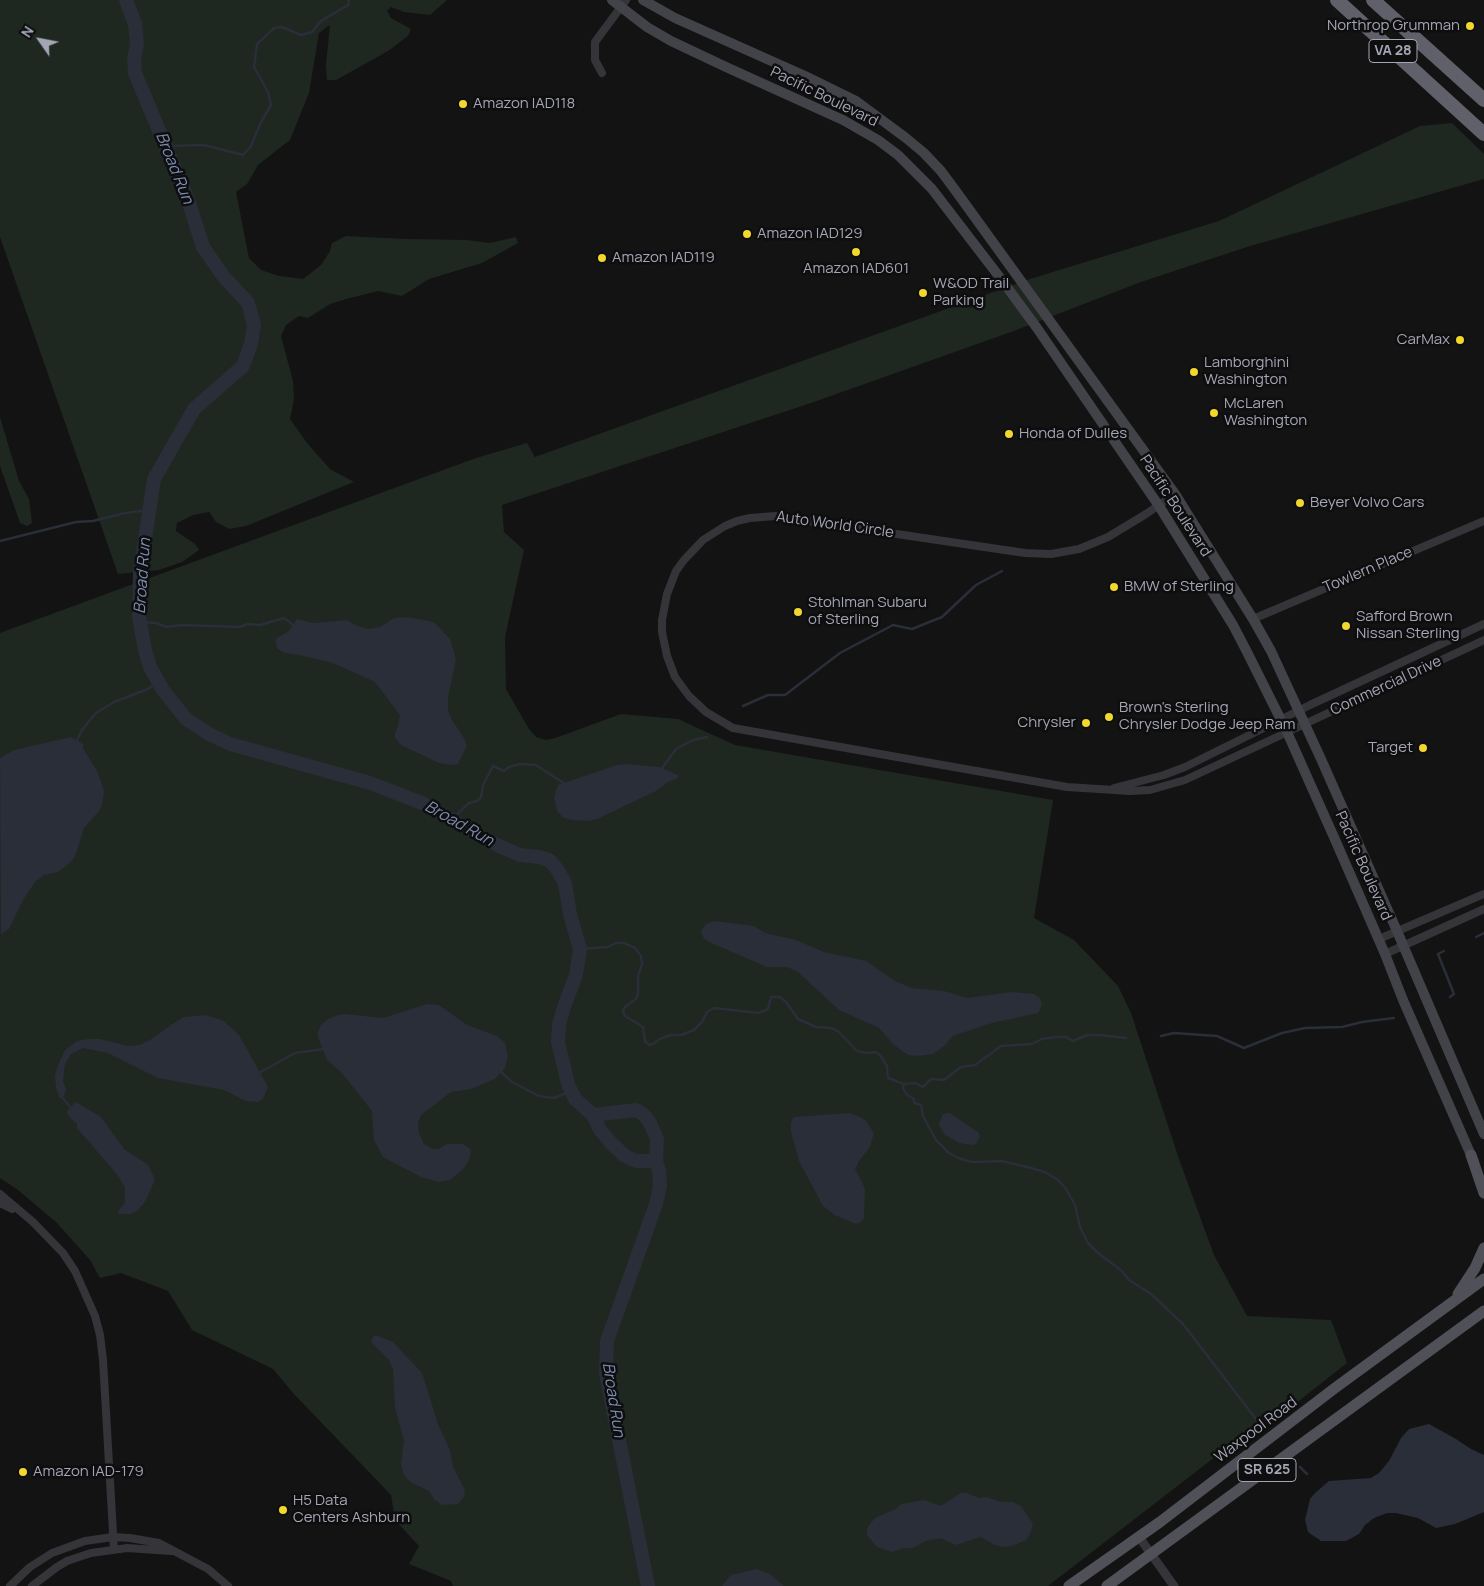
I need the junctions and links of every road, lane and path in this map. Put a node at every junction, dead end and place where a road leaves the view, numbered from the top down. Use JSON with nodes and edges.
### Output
{"nodes":[{"id":1,"x":643,"y":0,"type":"edge"},
{"id":2,"x":1336,"y":0,"type":"edge"},
{"id":3,"x":1373,"y":0,"type":"edge"},
{"id":4,"x":1381,"y":0,"type":"edge"},
{"id":5,"x":620,"y":2,"type":"edge"},
{"id":6,"x":1432,"y":52,"type":"junction"},
{"id":7,"x":602,"y":73,"type":"dead end"},
{"id":8,"x":1484,"y":100,"type":"edge"},
{"id":9,"x":1450,"y":102,"type":"junction"},
{"id":10,"x":1484,"y":134,"type":"edge"},
{"id":11,"x":1484,"y":140,"type":"edge"},
{"id":12,"x":1175,"y":494,"type":"junction"},
{"id":13,"x":1159,"y":506,"type":"junction"},
{"id":14,"x":1484,"y":521,"type":"edge"},
{"id":15,"x":1253,"y":619,"type":"junction"},
{"id":16,"x":1484,"y":624,"type":"edge"},
{"id":17,"x":1484,"y":640,"type":"edge"},
{"id":18,"x":1298,"y":711,"type":"junction"},
{"id":19,"x":1281,"y":720,"type":"junction"},
{"id":20,"x":1305,"y":724,"type":"junction"},
{"id":21,"x":1288,"y":732,"type":"junction"},
{"id":22,"x":1108,"y":790,"type":"junction"},
{"id":23,"x":1484,"y":894,"type":"edge"},
{"id":24,"x":1484,"y":909,"type":"edge"},
{"id":25,"x":1398,"y":931,"type":"junction"},
{"id":26,"x":1379,"y":939,"type":"junction"},
{"id":27,"x":1403,"y":944,"type":"junction"},
{"id":28,"x":1385,"y":954,"type":"junction"},
{"id":29,"x":1484,"y":1134,"type":"edge"},
{"id":30,"x":1471,"y":1155,"type":"junction"},
{"id":31,"x":1484,"y":1183,"type":"edge"},
{"id":32,"x":1484,"y":1193,"type":"edge"},
{"id":33,"x":0,"y":1194,"type":"edge"},
{"id":34,"x":0,"y":1203,"type":"edge"},
{"id":35,"x":23,"y":1214,"type":"junction"},
{"id":36,"x":1484,"y":1248,"type":"edge"},
{"id":37,"x":1484,"y":1279,"type":"edge"},
{"id":38,"x":1449,"y":1303,"type":"junction"},
{"id":39,"x":1484,"y":1311,"type":"edge"},
{"id":40,"x":113,"y":1537,"type":"junction"},
{"id":41,"x":1139,"y":1537,"type":"junction"},
{"id":42,"x":114,"y":1550,"type":"junction"},
{"id":43,"x":176,"y":1551,"type":"junction"},
{"id":44,"x":1151,"y":1554,"type":"junction"},
{"id":45,"x":10,"y":1586,"type":"edge"},
{"id":46,"x":32,"y":1586,"type":"edge"},
{"id":47,"x":228,"y":1586,"type":"edge"},
{"id":48,"x":1069,"y":1586,"type":"edge"},
{"id":49,"x":1107,"y":1586,"type":"edge"},
{"id":50,"x":1174,"y":1586,"type":"edge"}],
"edges":[{"from":1,"to":12,"type":"main road","name":"Pacific Boulevard"},
{"from":2,"to":9,"type":"highway","number":"VA 28"},
{"from":3,"to":6,"type":"highway","number":"VA 28"},
{"from":4,"to":6,"type":"highway"},
{"from":5,"to":7,"type":"street"},
{"from":5,"to":13,"type":"main road","name":"Pacific Boulevard"},
{"from":6,"to":8,"type":"highway","number":"VA 28"},
{"from":9,"to":10,"type":"highway","number":"VA 28"},
{"from":9,"to":11,"type":"highway"},
{"from":12,"to":13,"type":"street","name":"Auto World Circle"},
{"from":12,"to":15,"type":"main road","name":"Pacific Boulevard"},
{"from":13,"to":19,"type":"main road","name":"Pacific Boulevard"},
{"from":13,"to":22,"type":"street","name":"Auto World Circle"},
{"from":14,"to":15,"type":"street","name":"Towlern Place"},
{"from":15,"to":18,"type":"main road","name":"Pacific Boulevard"},
{"from":16,"to":18,"type":"street","name":"Commercial Drive"},
{"from":17,"to":20,"type":"street","name":"Commercial Drive"},
{"from":18,"to":19,"type":"street","name":"Auto World Circle"},
{"from":18,"to":20,"type":"main road","name":"Pacific Boulevard"},
{"from":19,"to":21,"type":"main road","name":"Pacific Boulevard"},
{"from":19,"to":22,"type":"street","name":"Auto World Circle"},
{"from":20,"to":21,"type":"street","name":"Commercial Drive"},
{"from":20,"to":25,"type":"main road","name":"Pacific Boulevard"},
{"from":21,"to":22,"type":"street","name":"Auto World Circle"},
{"from":21,"to":26,"type":"main road","name":"Pacific Boulevard"},
{"from":23,"to":25,"type":"street"},
{"from":24,"to":27,"type":"street"},
{"from":25,"to":26,"type":"street"},
{"from":25,"to":27,"type":"main road","name":"Pacific Boulevard"},
{"from":26,"to":28,"type":"main road","name":"Pacific Boulevard"},
{"from":27,"to":28,"type":"street"},
{"from":27,"to":29,"type":"main road","name":"Pacific Boulevard"},
{"from":28,"to":30,"type":"main road","name":"Pacific Boulevard"},
{"from":30,"to":31,"type":"main road","name":"Pacific Boulevard"},
{"from":30,"to":32,"type":"main road"},
{"from":33,"to":35,"type":"street"},
{"from":34,"to":35,"type":"street"},
{"from":35,"to":40,"type":"street"},
{"from":36,"to":38,"type":"main road"},
{"from":37,"to":38,"type":"main road","name":"Waxpool Road","number":"SR 625"},
{"from":38,"to":41,"type":"main road","name":"Waxpool Road","number":"SR 625"},
{"from":39,"to":44,"type":"main road","number":"SR 625"},
{"from":40,"to":42,"type":"street"},
{"from":40,"to":43,"type":"street"},
{"from":40,"to":45,"type":"street"},
{"from":41,"to":44,"type":"street"},
{"from":41,"to":48,"type":"main road","name":"Waxpool Road","number":"SR 625"},
{"from":42,"to":43,"type":"street"},
{"from":42,"to":46,"type":"street"},
{"from":43,"to":47,"type":"street"},
{"from":44,"to":49,"type":"main road","number":"SR 625"},
{"from":44,"to":50,"type":"street"}]}
